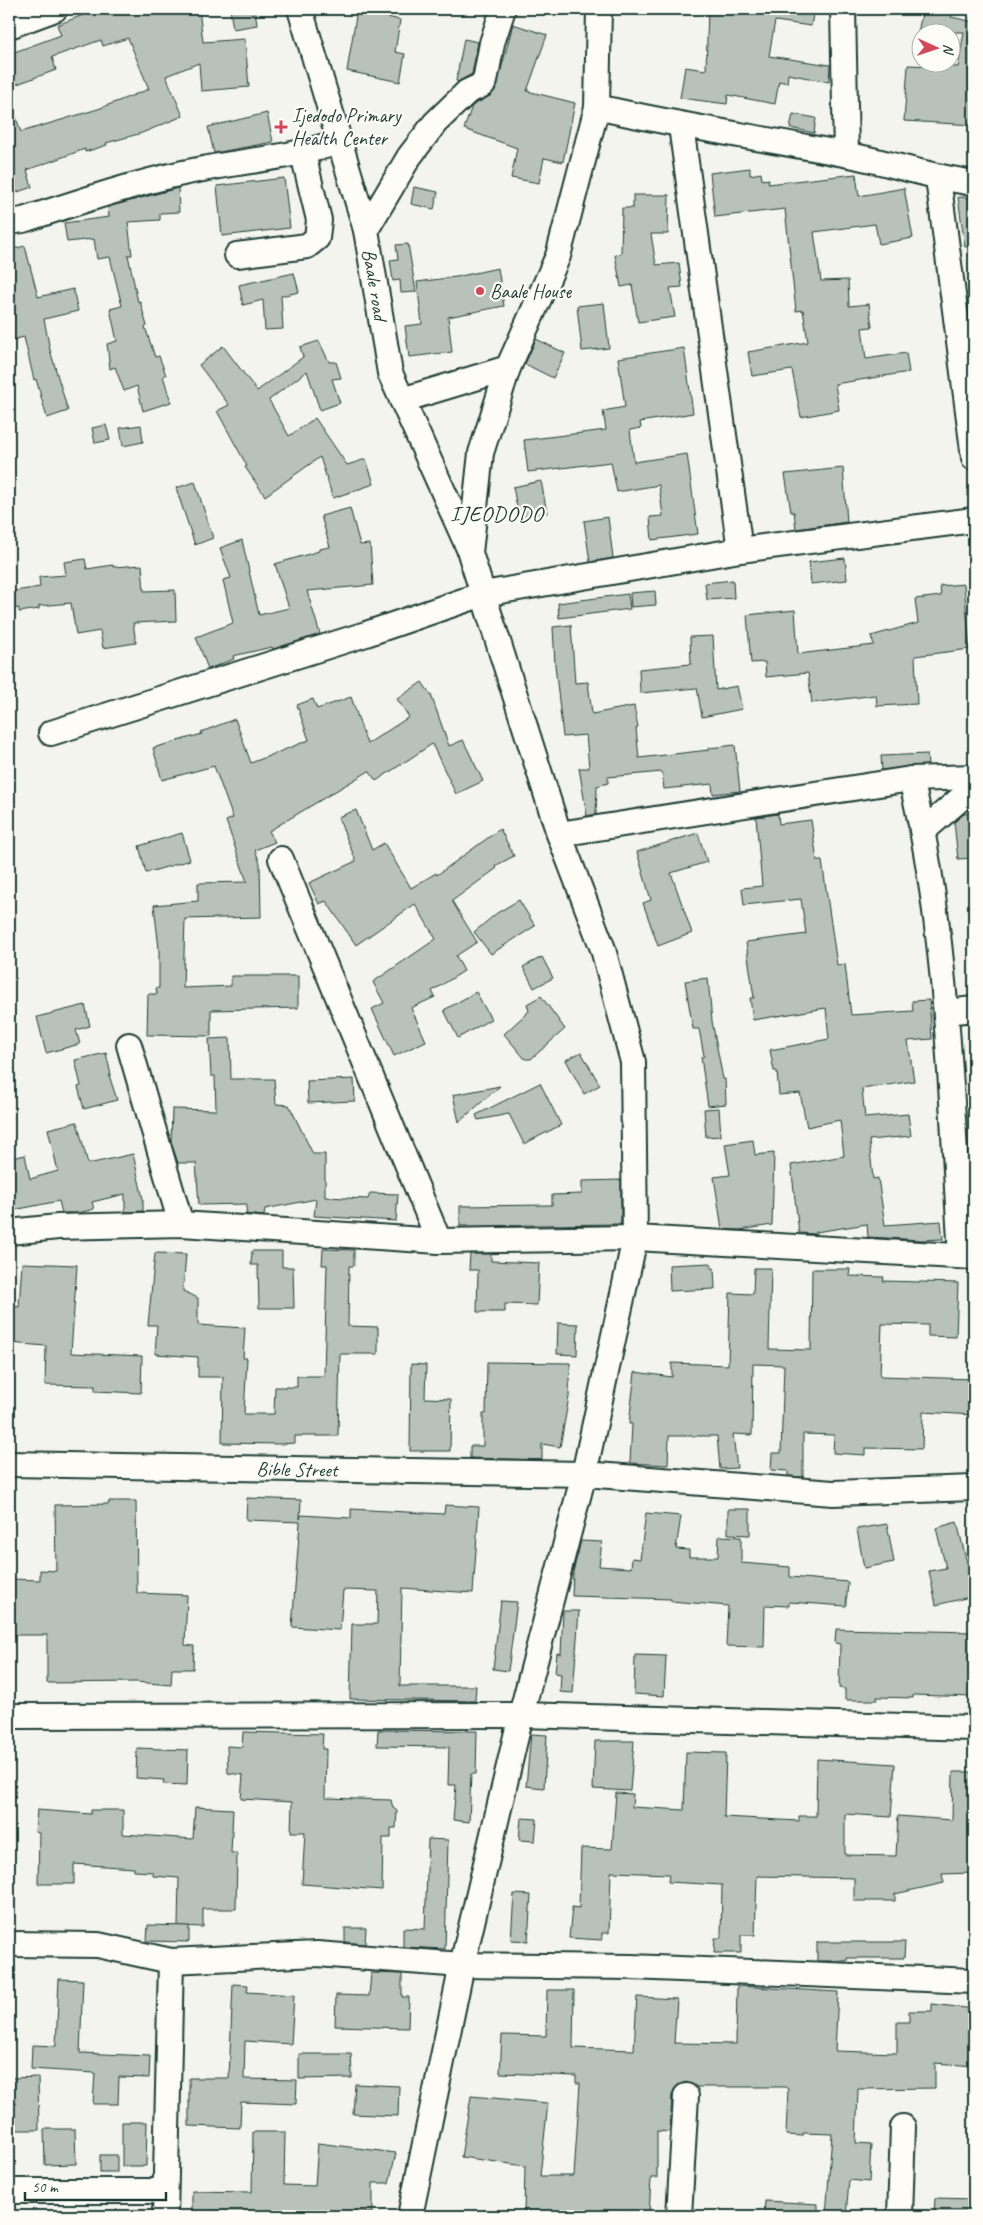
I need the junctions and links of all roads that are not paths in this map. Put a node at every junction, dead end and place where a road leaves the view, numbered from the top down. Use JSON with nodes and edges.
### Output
{"nodes":[{"id":1,"x":55,"y":9,"type":"edge"},
{"id":2,"x":300,"y":9,"type":"edge"},
{"id":3,"x":503,"y":9,"type":"edge"},
{"id":4,"x":599,"y":9,"type":"edge"},
{"id":5,"x":843,"y":9,"type":"edge"},
{"id":6,"x":9,"y":26,"type":"edge"},
{"id":7,"x":597,"y":107,"type":"junction"},
{"id":8,"x":680,"y":126,"type":"junction"},
{"id":9,"x":338,"y":142,"type":"junction"},
{"id":10,"x":304,"y":154,"type":"junction"},
{"id":11,"x":846,"y":154,"type":"junction"},
{"id":12,"x":938,"y":178,"type":"junction"},
{"id":13,"x":974,"y":183,"type":"edge"},
{"id":14,"x":9,"y":222,"type":"edge"},
{"id":15,"x":366,"y":230,"type":"junction"},
{"id":16,"x":237,"y":255,"type":"dead end"},
{"id":17,"x":508,"y":368,"type":"junction"},
{"id":18,"x":402,"y":400,"type":"junction"},
{"id":19,"x":974,"y":458,"type":"edge"},
{"id":20,"x":974,"y":520,"type":"edge"},
{"id":21,"x":740,"y":550,"type":"junction"},
{"id":22,"x":470,"y":553,"type":"junction"},
{"id":23,"x":483,"y":594,"type":"junction"},
{"id":24,"x":51,"y":733,"type":"dead end"},
{"id":25,"x":974,"y":777,"type":"edge"},
{"id":26,"x":911,"y":779,"type":"junction"},
{"id":27,"x":974,"y":787,"type":"edge"},
{"id":28,"x":923,"y":831,"type":"junction"},
{"id":29,"x":559,"y":834,"type":"junction"},
{"id":30,"x":281,"y":859,"type":"dead end"},
{"id":31,"x":974,"y":1009,"type":"edge"},
{"id":32,"x":946,"y":1012,"type":"junction"},
{"id":33,"x":129,"y":1045,"type":"dead end"},
{"id":34,"x":181,"y":1224,"type":"junction"},
{"id":35,"x":9,"y":1232,"type":"edge"},
{"id":36,"x":634,"y":1238,"type":"junction"},
{"id":37,"x":439,"y":1241,"type":"junction"},
{"id":38,"x":968,"y":1257,"type":"edge"},
{"id":39,"x":9,"y":1464,"type":"edge"},
{"id":40,"x":584,"y":1474,"type":"junction"},
{"id":41,"x":974,"y":1488,"type":"edge"},
{"id":42,"x":521,"y":1715,"type":"junction"},
{"id":43,"x":9,"y":1716,"type":"edge"},
{"id":44,"x":974,"y":1728,"type":"edge"},
{"id":45,"x":9,"y":1944,"type":"edge"},
{"id":46,"x":171,"y":1962,"type":"junction"},
{"id":47,"x":462,"y":1965,"type":"junction"},
{"id":48,"x":974,"y":1982,"type":"edge"},
{"id":49,"x":686,"y":2096,"type":"dead end"},
{"id":50,"x":903,"y":2128,"type":"dead end"},
{"id":51,"x":9,"y":2191,"type":"edge"},
{"id":52,"x":165,"y":2191,"type":"junction"},
{"id":53,"x":165,"y":2216,"type":"edge"},
{"id":54,"x":410,"y":2216,"type":"edge"},
{"id":55,"x":679,"y":2216,"type":"edge"},
{"id":56,"x":900,"y":2216,"type":"edge"}],
"edges":[{"from":1,"to":6,"type":"street"},
{"from":2,"to":9,"type":"street","name":"Baale road"},
{"from":3,"to":15,"type":"street"},
{"from":4,"to":7,"type":"street"},
{"from":5,"to":11,"type":"street"},
{"from":7,"to":8,"type":"street"},
{"from":7,"to":17,"type":"street"},
{"from":8,"to":11,"type":"street"},
{"from":8,"to":21,"type":"street"},
{"from":9,"to":10,"type":"street"},
{"from":9,"to":15,"type":"street","name":"Baale road"},
{"from":10,"to":14,"type":"street"},
{"from":10,"to":16,"type":"street"},
{"from":11,"to":12,"type":"street"},
{"from":12,"to":13,"type":"street"},
{"from":12,"to":19,"type":"street"},
{"from":15,"to":18,"type":"street","name":"Baale road"},
{"from":17,"to":18,"type":"street"},
{"from":17,"to":22,"type":"street"},
{"from":18,"to":22,"type":"street","name":"Baale road"},
{"from":20,"to":21,"type":"street"},
{"from":21,"to":23,"type":"street"},
{"from":22,"to":23,"type":"street","name":"Baale road"},
{"from":23,"to":24,"type":"street"},
{"from":23,"to":29,"type":"street","name":"Baale road"},
{"from":25,"to":26,"type":"street"},
{"from":26,"to":28,"type":"street"},
{"from":26,"to":29,"type":"street"},
{"from":27,"to":28,"type":"street"},
{"from":28,"to":32,"type":"street"},
{"from":29,"to":36,"type":"street","name":"Baale road"},
{"from":30,"to":37,"type":"street"},
{"from":31,"to":32,"type":"street"},
{"from":32,"to":38,"type":"street"},
{"from":33,"to":34,"type":"street"},
{"from":34,"to":35,"type":"street"},
{"from":34,"to":37,"type":"street"},
{"from":36,"to":37,"type":"street"},
{"from":36,"to":38,"type":"street"},
{"from":36,"to":40,"type":"street","name":"Baale road"},
{"from":39,"to":40,"type":"street","name":"Bible Street"},
{"from":40,"to":41,"type":"street","name":"Bible Street"},
{"from":40,"to":42,"type":"street","name":"Baale road"},
{"from":42,"to":43,"type":"street"},
{"from":42,"to":44,"type":"street"},
{"from":42,"to":47,"type":"street","name":"Baale road"},
{"from":45,"to":46,"type":"street"},
{"from":46,"to":47,"type":"street"},
{"from":46,"to":52,"type":"street"},
{"from":47,"to":48,"type":"street"},
{"from":47,"to":54,"type":"street","name":"Baale road"},
{"from":49,"to":55,"type":"street"},
{"from":50,"to":56,"type":"street"},
{"from":51,"to":52,"type":"street"},
{"from":52,"to":53,"type":"street"}]}
